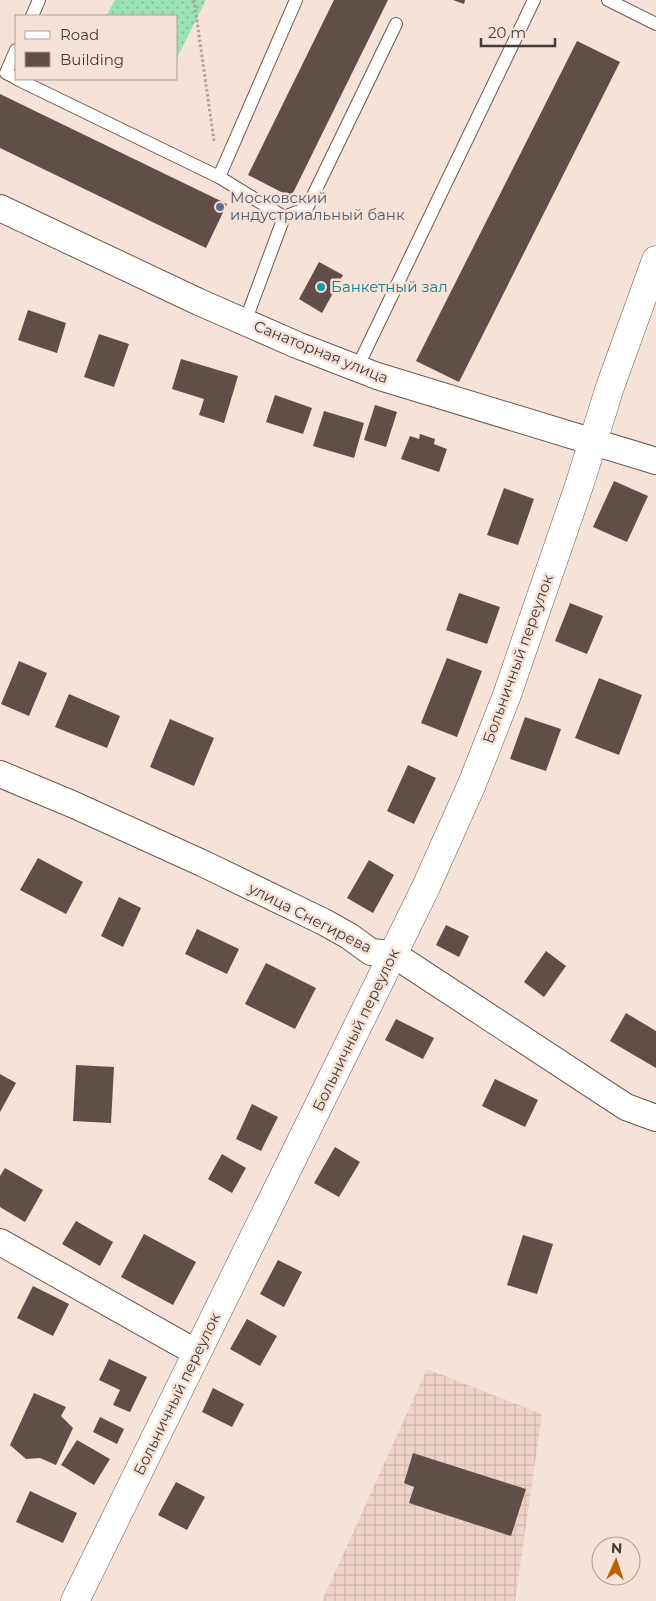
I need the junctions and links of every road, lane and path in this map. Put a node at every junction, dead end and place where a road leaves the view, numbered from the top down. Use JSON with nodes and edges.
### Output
{"nodes":[{"id":1,"x":39,"y":0,"type":"edge"},
{"id":2,"x":194,"y":0,"type":"edge"},
{"id":3,"x":296,"y":0,"type":"edge"},
{"id":4,"x":534,"y":0,"type":"edge"},
{"id":5,"x":608,"y":0,"type":"edge"},
{"id":6,"x":32,"y":15,"type":"edge"},
{"id":7,"x":396,"y":24,"type":"dead end"},
{"id":8,"x":656,"y":24,"type":"edge"},
{"id":9,"x":15,"y":52,"type":"edge"},
{"id":10,"x":15,"y":77,"type":"edge"},
{"id":11,"x":21,"y":80,"type":"edge"},
{"id":12,"x":219,"y":177,"type":"junction"},
{"id":13,"x":0,"y":208,"type":"edge"},
{"id":14,"x":284,"y":217,"type":"junction"},
{"id":15,"x":656,"y":260,"type":"edge"},
{"id":16,"x":245,"y":322,"type":"junction"},
{"id":17,"x":357,"y":368,"type":"junction"},
{"id":18,"x":594,"y":441,"type":"junction"},
{"id":19,"x":656,"y":461,"type":"edge"},
{"id":20,"x":0,"y":774,"type":"edge"},
{"id":21,"x":393,"y":954,"type":"junction"},
{"id":22,"x":656,"y":1118,"type":"edge"},
{"id":23,"x":0,"y":1242,"type":"edge"},
{"id":24,"x":197,"y":1353,"type":"junction"},
{"id":25,"x":75,"y":1601,"type":"edge"}],
"edges":[{"from":1,"to":6,"type":"lane"},
{"from":2,"to":12,"type":"path"},
{"from":3,"to":12,"type":"lane"},
{"from":4,"to":17,"type":"lane"},
{"from":5,"to":8,"type":"lane"},
{"from":7,"to":14,"type":"lane"},
{"from":9,"to":10,"type":"lane"},
{"from":11,"to":12,"type":"lane"},
{"from":12,"to":14,"type":"lane"},
{"from":13,"to":16,"type":"street","name":"Санаторная улица"},
{"from":14,"to":16,"type":"lane"},
{"from":15,"to":18,"type":"street","name":"Больничный переулок"},
{"from":16,"to":17,"type":"street","name":"Санаторная улица"},
{"from":17,"to":18,"type":"street","name":"Санаторная улица"},
{"from":18,"to":19,"type":"street","name":"Санаторная улица"},
{"from":18,"to":21,"type":"street","name":"Больничный переулок"},
{"from":20,"to":21,"type":"street","name":"улица Снегирева"},
{"from":21,"to":22,"type":"street","name":"улица Снегирева"},
{"from":21,"to":24,"type":"street","name":"Больничный переулок"},
{"from":23,"to":24,"type":"street"},
{"from":24,"to":25,"type":"street","name":"Больничный переулок"}]}
